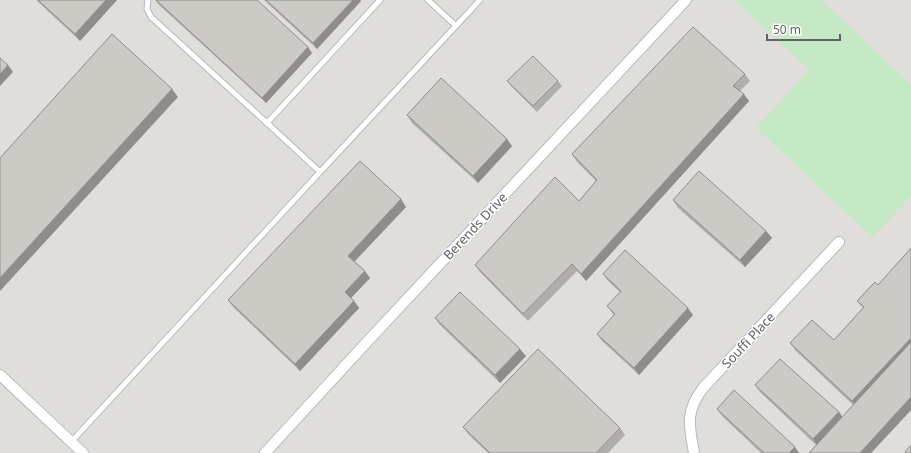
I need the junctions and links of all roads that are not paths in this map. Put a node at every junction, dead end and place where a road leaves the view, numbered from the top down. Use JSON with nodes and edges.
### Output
{"nodes":[{"id":1,"x":148,"y":0,"type":"edge"},
{"id":2,"x":380,"y":0,"type":"edge"},
{"id":3,"x":428,"y":0,"type":"edge"},
{"id":4,"x":480,"y":0,"type":"edge"},
{"id":5,"x":686,"y":0,"type":"edge"},
{"id":6,"x":456,"y":26,"type":"junction"},
{"id":7,"x":267,"y":123,"type":"junction"},
{"id":8,"x":320,"y":172,"type":"junction"},
{"id":9,"x":839,"y":242,"type":"dead end"},
{"id":10,"x":0,"y":375,"type":"edge"},
{"id":11,"x":71,"y":442,"type":"junction"},
{"id":12,"x":83,"y":453,"type":"edge"},
{"id":13,"x":265,"y":453,"type":"edge"},
{"id":14,"x":694,"y":453,"type":"edge"}],
"edges":[{"from":1,"to":7,"type":"lane"},
{"from":2,"to":7,"type":"lane"},
{"from":3,"to":6,"type":"lane"},
{"from":4,"to":6,"type":"lane"},
{"from":5,"to":13,"type":"street","name":"Berends Drive"},
{"from":6,"to":8,"type":"lane"},
{"from":7,"to":8,"type":"lane"},
{"from":8,"to":11,"type":"lane"},
{"from":9,"to":14,"type":"street","name":"Souffi Place"},
{"from":10,"to":11,"type":"street"},
{"from":11,"to":12,"type":"street"}]}
